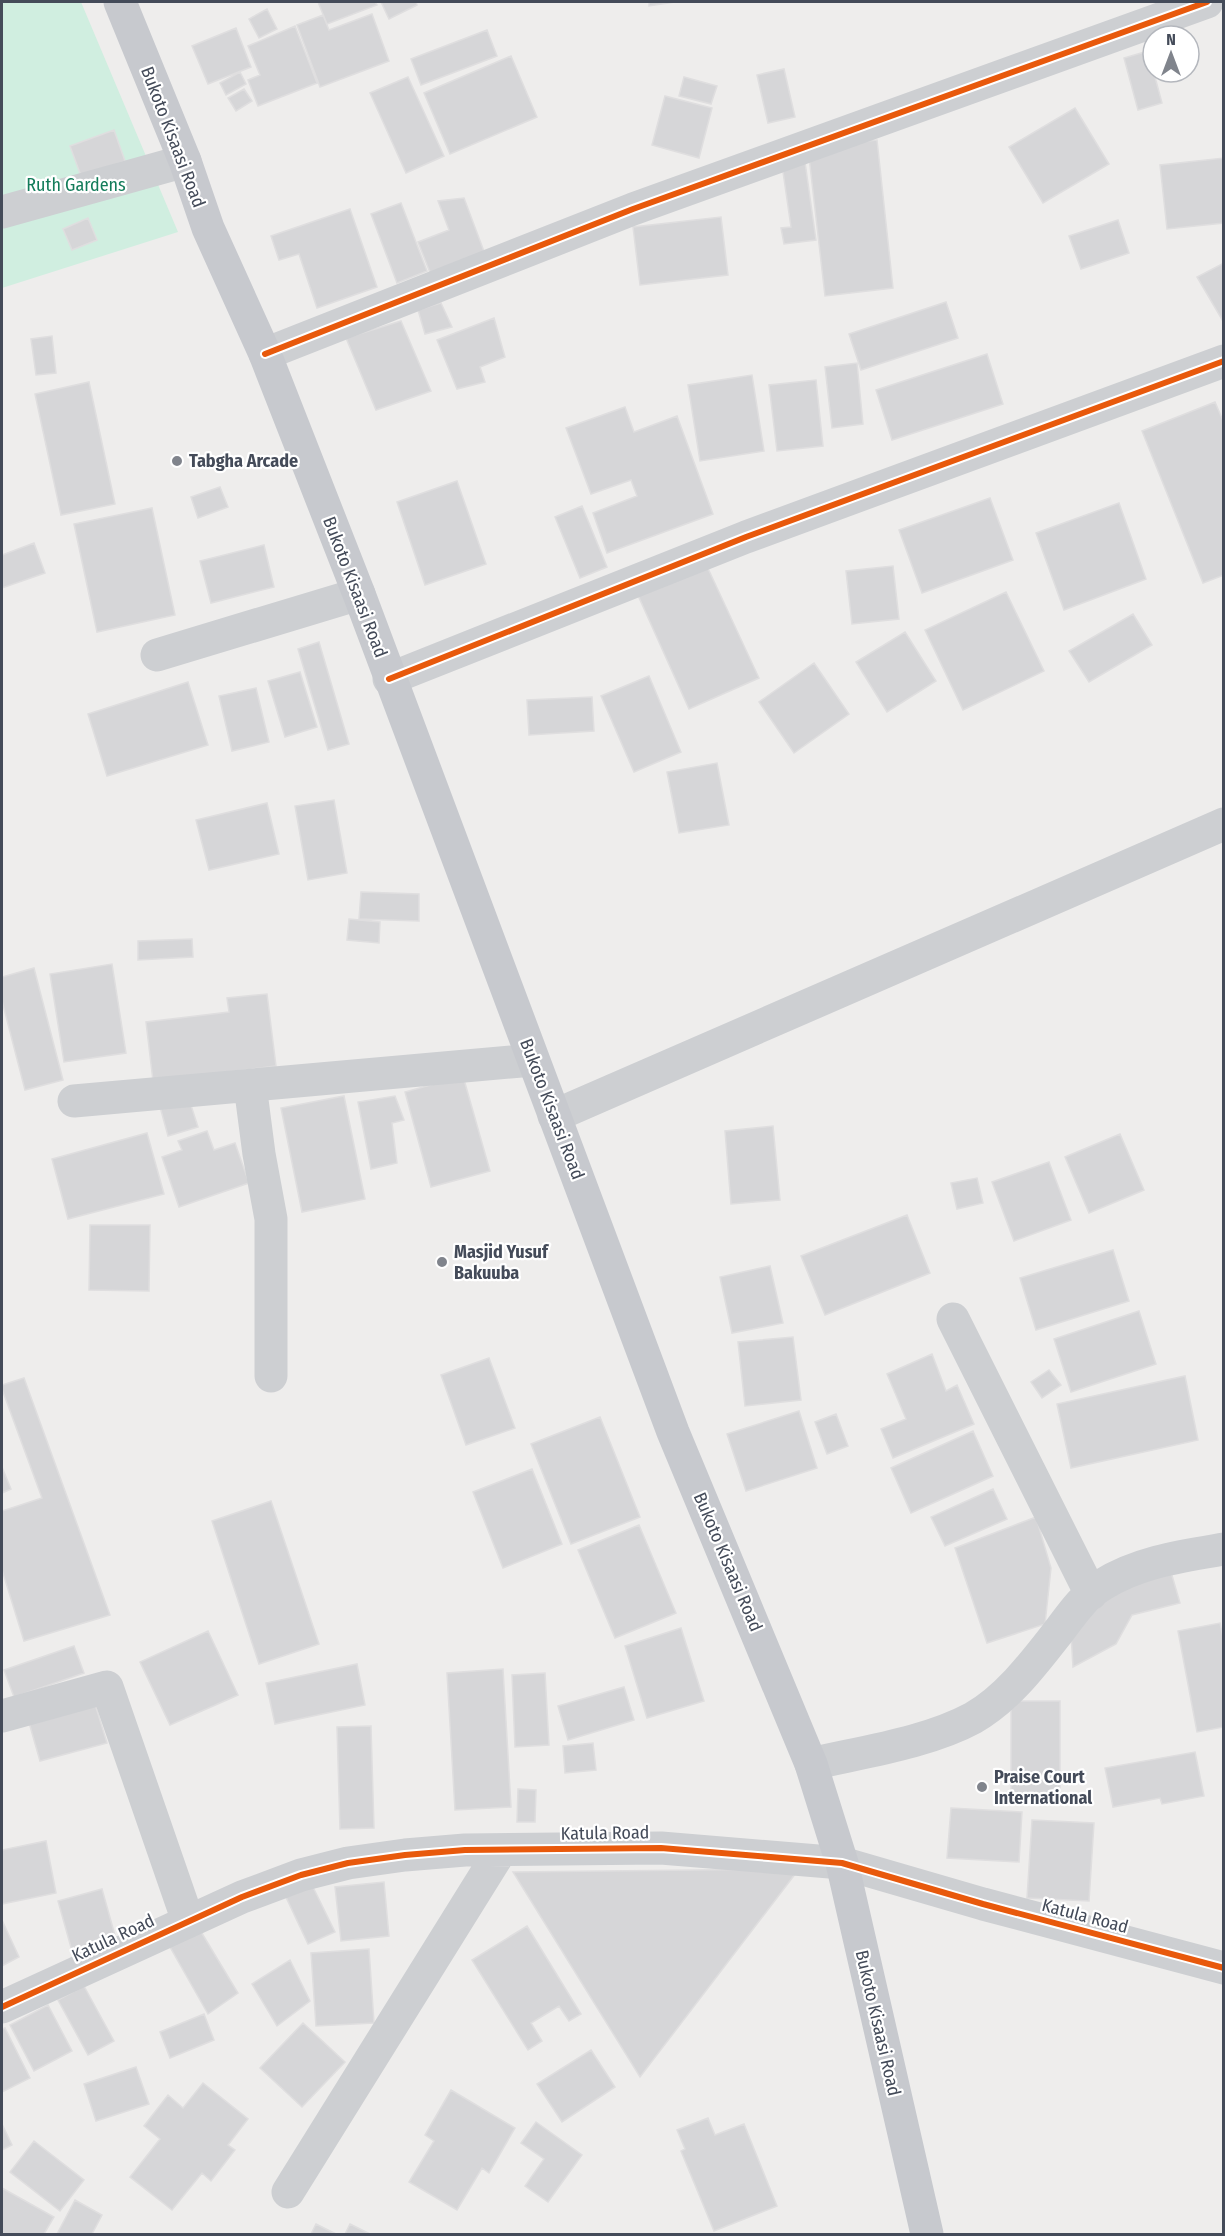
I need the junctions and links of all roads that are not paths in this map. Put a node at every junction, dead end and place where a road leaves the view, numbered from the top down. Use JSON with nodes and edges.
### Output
{"nodes":[{"id":1,"x":120,"y":2,"type":"edge"},
{"id":2,"x":1207,"y":2,"type":"edge"},
{"id":3,"x":185,"y":161,"type":"junction"},
{"id":4,"x":2,"y":212,"type":"edge"},
{"id":5,"x":265,"y":354,"type":"junction"},
{"id":6,"x":1224,"y":361,"type":"edge"},
{"id":7,"x":359,"y":594,"type":"junction"},
{"id":8,"x":157,"y":655,"type":"dead end"},
{"id":9,"x":389,"y":678,"type":"junction"},
{"id":10,"x":1224,"y":824,"type":"edge"},
{"id":11,"x":533,"y":1060,"type":"junction"},
{"id":12,"x":249,"y":1085,"type":"junction"},
{"id":13,"x":74,"y":1101,"type":"dead end"},
{"id":14,"x":554,"y":1116,"type":"junction"},
{"id":15,"x":953,"y":1319,"type":"dead end"},
{"id":16,"x":272,"y":1376,"type":"dead end"},
{"id":17,"x":1224,"y":1549,"type":"edge"},
{"id":18,"x":1090,"y":1594,"type":"junction"},
{"id":19,"x":2,"y":1716,"type":"edge"},
{"id":20,"x":811,"y":1764,"type":"junction"},
{"id":21,"x":501,"y":1850,"type":"junction"},
{"id":22,"x":842,"y":1863,"type":"junction"},
{"id":23,"x":188,"y":1921,"type":"junction"},
{"id":24,"x":1224,"y":1968,"type":"edge"},
{"id":25,"x":2,"y":2007,"type":"edge"},
{"id":26,"x":288,"y":2192,"type":"dead end"},
{"id":27,"x":927,"y":2235,"type":"edge"}],
"edges":[{"from":1,"to":3,"type":"main road","name":"Bukoto Kisaasi Road"},
{"from":2,"to":5,"type":"street"},
{"from":3,"to":4,"type":"street"},
{"from":3,"to":5,"type":"main road","name":"Bukoto Kisaasi Road"},
{"from":5,"to":7,"type":"main road","name":"Bukoto Kisaasi Road"},
{"from":6,"to":9,"type":"street"},
{"from":7,"to":8,"type":"street"},
{"from":7,"to":9,"type":"main road","name":"Bukoto Kisaasi Road"},
{"from":9,"to":11,"type":"main road","name":"Bukoto Kisaasi Road"},
{"from":10,"to":14,"type":"street"},
{"from":11,"to":12,"type":"street"},
{"from":11,"to":14,"type":"main road","name":"Bukoto Kisaasi Road"},
{"from":12,"to":13,"type":"street"},
{"from":12,"to":16,"type":"street"},
{"from":14,"to":20,"type":"main road","name":"Bukoto Kisaasi Road"},
{"from":15,"to":18,"type":"street"},
{"from":17,"to":18,"type":"street"},
{"from":18,"to":20,"type":"street"},
{"from":19,"to":23,"type":"street"},
{"from":20,"to":22,"type":"main road","name":"Bukoto Kisaasi Road"},
{"from":21,"to":22,"type":"street","name":"Katula Road"},
{"from":21,"to":23,"type":"street","name":"Katula Road"},
{"from":21,"to":26,"type":"street"},
{"from":22,"to":24,"type":"street","name":"Katula Road"},
{"from":22,"to":27,"type":"main road","name":"Bukoto Kisaasi Road"},
{"from":23,"to":25,"type":"street","name":"Katula Road"}]}
